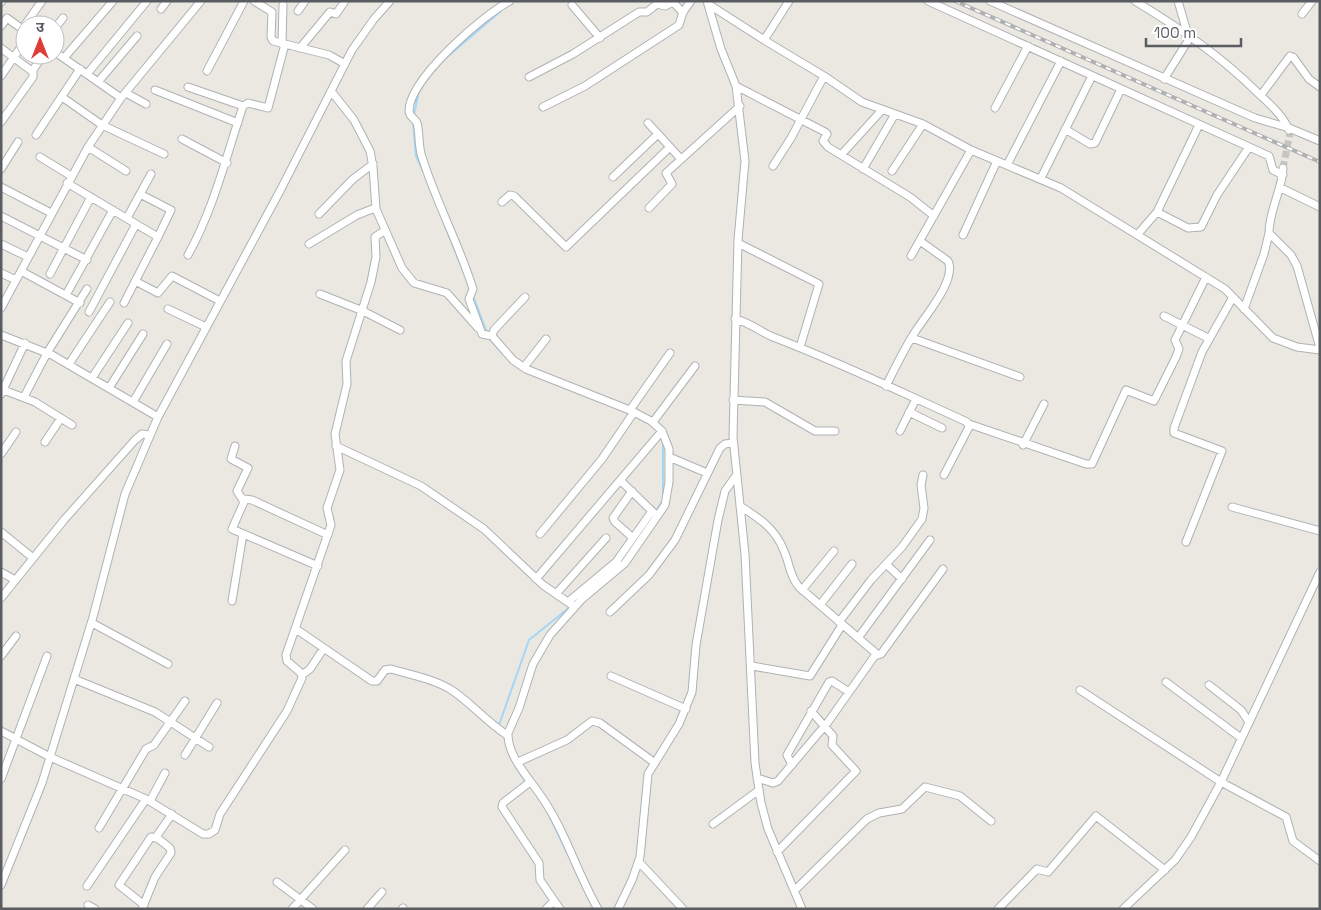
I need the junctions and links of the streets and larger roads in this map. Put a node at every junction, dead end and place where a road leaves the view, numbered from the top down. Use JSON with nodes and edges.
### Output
{"nodes":[{"id":1,"x":42,"y":1,"type":"edge"},
{"id":2,"x":113,"y":1,"type":"edge"},
{"id":3,"x":148,"y":1,"type":"edge"},
{"id":4,"x":167,"y":1,"type":"edge"},
{"id":5,"x":201,"y":1,"type":"edge"},
{"id":6,"x":244,"y":1,"type":"edge"},
{"id":7,"x":254,"y":1,"type":"edge"},
{"id":8,"x":305,"y":1,"type":"edge"},
{"id":9,"x":346,"y":1,"type":"edge"},
{"id":10,"x":390,"y":1,"type":"edge"},
{"id":11,"x":510,"y":1,"type":"edge"},
{"id":12,"x":691,"y":1,"type":"edge"},
{"id":13,"x":789,"y":1,"type":"edge"},
{"id":14,"x":928,"y":1,"type":"edge"},
{"id":15,"x":990,"y":1,"type":"edge"},
{"id":16,"x":1135,"y":1,"type":"edge"},
{"id":17,"x":1178,"y":1,"type":"edge"},
{"id":18,"x":1312,"y":1,"type":"edge"},
{"id":19,"x":708,"y":2,"type":"edge"},
{"id":20,"x":283,"y":5,"type":"dead end"},
{"id":21,"x":572,"y":5,"type":"dead end"},
{"id":22,"x":160,"y":9,"type":"dead end"},
{"id":23,"x":298,"y":10,"type":"dead end"},
{"id":24,"x":683,"y":12,"type":"junction"},
{"id":25,"x":1302,"y":14,"type":"dead end"},
{"id":26,"x":33,"y":15,"type":"edge"},
{"id":27,"x":4,"y":16,"type":"edge"},
{"id":28,"x":15,"y":24,"type":"edge"},
{"id":29,"x":1,"y":26,"type":"edge"},
{"id":30,"x":1189,"y":34,"type":"junction"},
{"id":31,"x":137,"y":36,"type":"dead end"},
{"id":32,"x":600,"y":38,"type":"junction"},
{"id":33,"x":764,"y":40,"type":"junction"},
{"id":34,"x":283,"y":44,"type":"junction"},
{"id":35,"x":1028,"y":46,"type":"junction"},
{"id":36,"x":1,"y":48,"type":"edge"},
{"id":37,"x":300,"y":48,"type":"junction"},
{"id":38,"x":65,"y":57,"type":"edge"},
{"id":39,"x":14,"y":58,"type":"junction"},
{"id":40,"x":65,"y":59,"type":"edge"},
{"id":41,"x":1061,"y":62,"type":"junction"},
{"id":42,"x":345,"y":64,"type":"junction"},
{"id":43,"x":38,"y":65,"type":"edge"},
{"id":44,"x":80,"y":70,"type":"junction"},
{"id":45,"x":207,"y":71,"type":"dead end"},
{"id":46,"x":33,"y":72,"type":"junction"},
{"id":47,"x":87,"y":74,"type":"junction"},
{"id":48,"x":1,"y":76,"type":"edge"},
{"id":49,"x":824,"y":76,"type":"junction"},
{"id":50,"x":1092,"y":76,"type":"junction"},
{"id":51,"x":529,"y":77,"type":"dead end"},
{"id":52,"x":1164,"y":79,"type":"junction"},
{"id":53,"x":98,"y":82,"type":"junction"},
{"id":54,"x":736,"y":86,"type":"junction"},
{"id":55,"x":188,"y":87,"type":"dead end"},
{"id":56,"x":1320,"y":87,"type":"edge"},
{"id":57,"x":1121,"y":89,"type":"junction"},
{"id":58,"x":155,"y":90,"type":"dead end"},
{"id":59,"x":331,"y":91,"type":"junction"},
{"id":60,"x":1261,"y":95,"type":"junction"},
{"id":61,"x":124,"y":96,"type":"junction"},
{"id":62,"x":62,"y":97,"type":"junction"},
{"id":63,"x":146,"y":104,"type":"dead end"},
{"id":64,"x":243,"y":106,"type":"junction"},
{"id":65,"x":740,"y":106,"type":"junction"},
{"id":66,"x":543,"y":107,"type":"dead end"},
{"id":67,"x":995,"y":108,"type":"dead end"},
{"id":68,"x":882,"y":110,"type":"junction"},
{"id":69,"x":895,"y":114,"type":"junction"},
{"id":70,"x":801,"y":120,"type":"junction"},
{"id":71,"x":1,"y":122,"type":"edge"},
{"id":72,"x":238,"y":123,"type":"junction"},
{"id":73,"x":648,"y":123,"type":"dead end"},
{"id":74,"x":923,"y":124,"type":"junction"},
{"id":75,"x":102,"y":125,"type":"junction"},
{"id":76,"x":1199,"y":125,"type":"junction"},
{"id":77,"x":1065,"y":129,"type":"junction"},
{"id":78,"x":1289,"y":131,"type":"junction"},
{"id":79,"x":658,"y":134,"type":"junction"},
{"id":80,"x":36,"y":135,"type":"dead end"},
{"id":81,"x":182,"y":139,"type":"dead end"},
{"id":82,"x":18,"y":142,"type":"dead end"},
{"id":83,"x":1320,"y":142,"type":"edge"},
{"id":84,"x":88,"y":146,"type":"junction"},
{"id":85,"x":1249,"y":147,"type":"junction"},
{"id":86,"x":669,"y":148,"type":"junction"},
{"id":87,"x":971,"y":150,"type":"junction"},
{"id":88,"x":164,"y":154,"type":"dead end"},
{"id":89,"x":841,"y":155,"type":"junction"},
{"id":90,"x":40,"y":157,"type":"dead end"},
{"id":91,"x":681,"y":159,"type":"junction"},
{"id":92,"x":997,"y":161,"type":"junction"},
{"id":93,"x":227,"y":163,"type":"junction"},
{"id":94,"x":373,"y":164,"type":"junction"},
{"id":95,"x":1007,"y":165,"type":"junction"},
{"id":96,"x":773,"y":166,"type":"dead end"},
{"id":97,"x":1,"y":168,"type":"edge"},
{"id":98,"x":863,"y":169,"type":"junction"},
{"id":99,"x":126,"y":171,"type":"dead end"},
{"id":100,"x":892,"y":171,"type":"dead end"},
{"id":101,"x":151,"y":174,"type":"dead end"},
{"id":102,"x":613,"y":177,"type":"dead end"},
{"id":103,"x":1040,"y":178,"type":"junction"},
{"id":104,"x":69,"y":180,"type":"junction"},
{"id":105,"x":1,"y":187,"type":"edge"},
{"id":106,"x":1281,"y":188,"type":"junction"},
{"id":107,"x":140,"y":194,"type":"junction"},
{"id":108,"x":91,"y":197,"type":"junction"},
{"id":109,"x":502,"y":202,"type":"dead end"},
{"id":110,"x":375,"y":208,"type":"junction"},
{"id":111,"x":649,"y":208,"type":"dead end"},
{"id":112,"x":1320,"y":208,"type":"edge"},
{"id":113,"x":113,"y":210,"type":"junction"},
{"id":114,"x":1157,"y":212,"type":"junction"},
{"id":115,"x":51,"y":213,"type":"junction"},
{"id":116,"x":319,"y":214,"type":"dead end"},
{"id":117,"x":1,"y":216,"type":"edge"},
{"id":118,"x":934,"y":216,"type":"junction"},
{"id":119,"x":127,"y":218,"type":"junction"},
{"id":120,"x":136,"y":224,"type":"junction"},
{"id":121,"x":384,"y":231,"type":"junction"},
{"id":122,"x":1268,"y":233,"type":"junction"},
{"id":123,"x":40,"y":235,"type":"junction"},
{"id":124,"x":963,"y":235,"type":"dead end"},
{"id":125,"x":1137,"y":235,"type":"junction"},
{"id":126,"x":158,"y":237,"type":"junction"},
{"id":127,"x":920,"y":241,"type":"junction"},
{"id":128,"x":738,"y":242,"type":"junction"},
{"id":129,"x":1,"y":244,"type":"edge"},
{"id":130,"x":309,"y":244,"type":"dead end"},
{"id":131,"x":64,"y":248,"type":"junction"},
{"id":132,"x":188,"y":255,"type":"dead end"},
{"id":133,"x":28,"y":256,"type":"junction"},
{"id":134,"x":911,"y":256,"type":"dead end"},
{"id":135,"x":87,"y":260,"type":"junction"},
{"id":136,"x":21,"y":271,"type":"junction"},
{"id":137,"x":1,"y":273,"type":"edge"},
{"id":138,"x":50,"y":274,"type":"dead end"},
{"id":139,"x":1206,"y":277,"type":"junction"},
{"id":140,"x":16,"y":280,"type":"junction"},
{"id":141,"x":135,"y":281,"type":"junction"},
{"id":142,"x":87,"y":289,"type":"dead end"},
{"id":143,"x":320,"y":294,"type":"dead end"},
{"id":144,"x":66,"y":295,"type":"junction"},
{"id":145,"x":525,"y":297,"type":"dead end"},
{"id":146,"x":1233,"y":297,"type":"junction"},
{"id":147,"x":220,"y":301,"type":"junction"},
{"id":148,"x":80,"y":302,"type":"junction"},
{"id":149,"x":110,"y":302,"type":"dead end"},
{"id":150,"x":124,"y":303,"type":"dead end"},
{"id":151,"x":2,"y":305,"type":"edge"},
{"id":152,"x":168,"y":309,"type":"dead end"},
{"id":153,"x":1244,"y":309,"type":"junction"},
{"id":154,"x":363,"y":311,"type":"junction"},
{"id":155,"x":89,"y":312,"type":"dead end"},
{"id":156,"x":1320,"y":314,"type":"edge"},
{"id":157,"x":1164,"y":316,"type":"dead end"},
{"id":158,"x":735,"y":319,"type":"junction"},
{"id":159,"x":1313,"y":320,"type":"junction"},
{"id":160,"x":128,"y":323,"type":"dead end"},
{"id":161,"x":1183,"y":326,"type":"junction"},
{"id":162,"x":206,"y":327,"type":"junction"},
{"id":163,"x":400,"y":330,"type":"dead end"},
{"id":164,"x":143,"y":334,"type":"dead end"},
{"id":165,"x":487,"y":334,"type":"junction"},
{"id":166,"x":1,"y":335,"type":"edge"},
{"id":167,"x":912,"y":338,"type":"junction"},
{"id":168,"x":1208,"y":338,"type":"junction"},
{"id":169,"x":546,"y":339,"type":"dead end"},
{"id":170,"x":25,"y":343,"type":"junction"},
{"id":171,"x":167,"y":344,"type":"dead end"},
{"id":172,"x":800,"y":347,"type":"junction"},
{"id":173,"x":1320,"y":349,"type":"edge"},
{"id":174,"x":47,"y":353,"type":"junction"},
{"id":175,"x":670,"y":353,"type":"dead end"},
{"id":176,"x":69,"y":364,"type":"junction"},
{"id":177,"x":695,"y":366,"type":"dead end"},
{"id":178,"x":524,"y":367,"type":"junction"},
{"id":179,"x":92,"y":378,"type":"junction"},
{"id":180,"x":1020,"y":378,"type":"dead end"},
{"id":181,"x":886,"y":386,"type":"junction"},
{"id":182,"x":109,"y":388,"type":"junction"},
{"id":183,"x":2,"y":391,"type":"edge"},
{"id":184,"x":24,"y":397,"type":"junction"},
{"id":185,"x":916,"y":399,"type":"junction"},
{"id":186,"x":733,"y":400,"type":"junction"},
{"id":187,"x":133,"y":402,"type":"junction"},
{"id":188,"x":1044,"y":404,"type":"dead end"},
{"id":189,"x":909,"y":412,"type":"junction"},
{"id":190,"x":632,"y":414,"type":"junction"},
{"id":191,"x":158,"y":417,"type":"junction"},
{"id":192,"x":62,"y":418,"type":"junction"},
{"id":193,"x":653,"y":422,"type":"junction"},
{"id":194,"x":969,"y":424,"type":"junction"},
{"id":195,"x":72,"y":425,"type":"dead end"},
{"id":196,"x":942,"y":428,"type":"dead end"},
{"id":197,"x":835,"y":431,"type":"dead end"},
{"id":198,"x":900,"y":431,"type":"dead end"},
{"id":199,"x":16,"y":432,"type":"dead end"},
{"id":200,"x":661,"y":433,"type":"junction"},
{"id":201,"x":150,"y":435,"type":"junction"},
{"id":202,"x":45,"y":442,"type":"dead end"},
{"id":203,"x":733,"y":443,"type":"junction"},
{"id":204,"x":1023,"y":445,"type":"junction"},
{"id":205,"x":235,"y":446,"type":"dead end"},
{"id":206,"x":336,"y":446,"type":"junction"},
{"id":207,"x":1,"y":454,"type":"edge"},
{"id":208,"x":669,"y":457,"type":"junction"},
{"id":209,"x":707,"y":473,"type":"junction"},
{"id":210,"x":944,"y":474,"type":"dead end"},
{"id":211,"x":923,"y":475,"type":"dead end"},
{"id":212,"x":735,"y":477,"type":"junction"},
{"id":213,"x":621,"y":481,"type":"junction"},
{"id":214,"x":632,"y":491,"type":"junction"},
{"id":215,"x":244,"y":499,"type":"junction"},
{"id":216,"x":740,"y":506,"type":"junction"},
{"id":217,"x":1232,"y":507,"type":"dead end"},
{"id":218,"x":655,"y":513,"type":"junction"},
{"id":219,"x":1320,"y":531,"type":"edge"},
{"id":220,"x":1,"y":532,"type":"edge"},
{"id":221,"x":243,"y":534,"type":"junction"},
{"id":222,"x":540,"y":534,"type":"dead end"},
{"id":223,"x":328,"y":535,"type":"junction"},
{"id":224,"x":606,"y":538,"type":"dead end"},
{"id":225,"x":633,"y":538,"type":"junction"},
{"id":226,"x":930,"y":540,"type":"dead end"},
{"id":227,"x":1186,"y":542,"type":"dead end"},
{"id":228,"x":834,"y":551,"type":"dead end"},
{"id":229,"x":33,"y":558,"type":"junction"},
{"id":230,"x":852,"y":564,"type":"dead end"},
{"id":231,"x":886,"y":564,"type":"junction"},
{"id":232,"x":318,"y":566,"type":"junction"},
{"id":233,"x":943,"y":569,"type":"dead end"},
{"id":234,"x":1,"y":572,"type":"edge"},
{"id":235,"x":1320,"y":572,"type":"edge"},
{"id":236,"x":536,"y":579,"type":"junction"},
{"id":237,"x":902,"y":579,"type":"junction"},
{"id":238,"x":15,"y":580,"type":"junction"},
{"id":239,"x":802,"y":590,"type":"junction"},
{"id":240,"x":556,"y":594,"type":"junction"},
{"id":241,"x":1,"y":598,"type":"edge"},
{"id":242,"x":232,"y":601,"type":"dead end"},
{"id":243,"x":572,"y":604,"type":"junction"},
{"id":244,"x":820,"y":605,"type":"junction"},
{"id":245,"x":610,"y":612,"type":"dead end"},
{"id":246,"x":92,"y":623,"type":"junction"},
{"id":247,"x":840,"y":624,"type":"junction"},
{"id":248,"x":296,"y":629,"type":"junction"},
{"id":249,"x":16,"y":636,"type":"dead end"},
{"id":250,"x":858,"y":638,"type":"junction"},
{"id":251,"x":324,"y":648,"type":"junction"},
{"id":252,"x":876,"y":654,"type":"junction"},
{"id":253,"x":1,"y":656,"type":"edge"},
{"id":254,"x":47,"y":656,"type":"dead end"},
{"id":255,"x":168,"y":664,"type":"dead end"},
{"id":256,"x":752,"y":666,"type":"junction"},
{"id":257,"x":302,"y":675,"type":"junction"},
{"id":258,"x":610,"y":676,"type":"dead end"},
{"id":259,"x":74,"y":679,"type":"junction"},
{"id":260,"x":1166,"y":682,"type":"dead end"},
{"id":261,"x":1208,"y":685,"type":"dead end"},
{"id":262,"x":1080,"y":690,"type":"dead end"},
{"id":263,"x":849,"y":692,"type":"junction"},
{"id":264,"x":185,"y":701,"type":"dead end"},
{"id":265,"x":217,"y":703,"type":"dead end"},
{"id":266,"x":686,"y":709,"type":"junction"},
{"id":267,"x":811,"y":711,"type":"junction"},
{"id":268,"x":170,"y":722,"type":"junction"},
{"id":269,"x":1249,"y":722,"type":"junction"},
{"id":270,"x":826,"y":726,"type":"junction"},
{"id":271,"x":1,"y":731,"type":"edge"},
{"id":272,"x":504,"y":733,"type":"junction"},
{"id":273,"x":16,"y":738,"type":"junction"},
{"id":274,"x":196,"y":738,"type":"junction"},
{"id":275,"x":1241,"y":738,"type":"junction"},
{"id":276,"x":209,"y":747,"type":"dead end"},
{"id":277,"x":185,"y":755,"type":"dead end"},
{"id":278,"x":50,"y":757,"type":"junction"},
{"id":279,"x":518,"y":762,"type":"junction"},
{"id":280,"x":655,"y":763,"type":"junction"},
{"id":281,"x":792,"y":765,"type":"junction"},
{"id":282,"x":165,"y":773,"type":"dead end"},
{"id":283,"x":757,"y":778,"type":"junction"},
{"id":284,"x":1,"y":779,"type":"edge"},
{"id":285,"x":1221,"y":782,"type":"junction"},
{"id":286,"x":528,"y":784,"type":"junction"},
{"id":287,"x":124,"y":788,"type":"junction"},
{"id":288,"x":759,"y":790,"type":"junction"},
{"id":289,"x":148,"y":800,"type":"junction"},
{"id":290,"x":172,"y":814,"type":"junction"},
{"id":291,"x":990,"y":821,"type":"dead end"},
{"id":292,"x":713,"y":824,"type":"dead end"},
{"id":293,"x":99,"y":828,"type":"dead end"},
{"id":294,"x":156,"y":838,"type":"junction"},
{"id":295,"x":345,"y":850,"type":"dead end"},
{"id":296,"x":778,"y":852,"type":"junction"},
{"id":297,"x":1320,"y":861,"type":"edge"},
{"id":298,"x":639,"y":862,"type":"junction"},
{"id":299,"x":1165,"y":870,"type":"junction"},
{"id":300,"x":277,"y":882,"type":"dead end"},
{"id":301,"x":1,"y":885,"type":"edge"},
{"id":302,"x":87,"y":886,"type":"dead end"},
{"id":303,"x":795,"y":890,"type":"junction"},
{"id":304,"x":382,"y":892,"type":"dead end"},
{"id":305,"x":300,"y":899,"type":"junction"},
{"id":306,"x":554,"y":901,"type":"junction"},
{"id":307,"x":143,"y":907,"type":"edge"},
{"id":308,"x":292,"y":909,"type":"edge"},
{"id":309,"x":313,"y":909,"type":"edge"},
{"id":310,"x":367,"y":909,"type":"edge"},
{"id":311,"x":546,"y":909,"type":"edge"},
{"id":312,"x":560,"y":909,"type":"edge"},
{"id":313,"x":598,"y":909,"type":"edge"},
{"id":314,"x":618,"y":909,"type":"edge"},
{"id":315,"x":683,"y":909,"type":"edge"},
{"id":316,"x":802,"y":909,"type":"edge"},
{"id":317,"x":998,"y":909,"type":"edge"},
{"id":318,"x":1123,"y":909,"type":"edge"}],
"edges":[{"from":1,"to":26,"type":"street"},
{"from":2,"to":38,"type":"street"},
{"from":3,"to":47,"type":"street"},
{"from":4,"to":22,"type":"street"},
{"from":5,"to":61,"type":"street"},
{"from":6,"to":45,"type":"street"},
{"from":7,"to":34,"type":"street"},
{"from":8,"to":23,"type":"street"},
{"from":9,"to":37,"type":"street"},
{"from":10,"to":42,"type":"street"},
{"from":11,"to":165,"type":"street"},
{"from":12,"to":24,"type":"street"},
{"from":13,"to":33,"type":"street"},
{"from":14,"to":35,"type":"street"},
{"from":15,"to":52,"type":"street"},
{"from":16,"to":30,"type":"street"},
{"from":17,"to":30,"type":"street"},
{"from":18,"to":25,"type":"street"},
{"from":19,"to":33,"type":"street"},
{"from":19,"to":54,"type":"street"},
{"from":20,"to":34,"type":"street"},
{"from":21,"to":32,"type":"street"},
{"from":24,"to":32,"type":"street"},
{"from":24,"to":66,"type":"street"},
{"from":27,"to":28,"type":"street"},
{"from":27,"to":29,"type":"street"},
{"from":30,"to":52,"type":"street"},
{"from":30,"to":60,"type":"street"},
{"from":31,"to":53,"type":"street"},
{"from":32,"to":51,"type":"street"},
{"from":33,"to":49,"type":"street"},
{"from":34,"to":37,"type":"street"},
{"from":34,"to":64,"type":"street"},
{"from":35,"to":41,"type":"street"},
{"from":35,"to":67,"type":"street"},
{"from":36,"to":39,"type":"street"},
{"from":37,"to":42,"type":"street"},
{"from":39,"to":46,"type":"street"},
{"from":39,"to":48,"type":"street"},
{"from":40,"to":44,"type":"street"},
{"from":41,"to":50,"type":"street"},
{"from":41,"to":95,"type":"street"},
{"from":42,"to":59,"type":"street"},
{"from":43,"to":46,"type":"street"},
{"from":44,"to":47,"type":"street"},
{"from":44,"to":62,"type":"street"},
{"from":46,"to":71,"type":"street"},
{"from":47,"to":53,"type":"street"},
{"from":49,"to":68,"type":"street"},
{"from":49,"to":70,"type":"street"},
{"from":50,"to":57,"type":"street"},
{"from":50,"to":77,"type":"street"},
{"from":52,"to":78,"type":"street"},
{"from":53,"to":61,"type":"street"},
{"from":54,"to":65,"type":"street"},
{"from":54,"to":70,"type":"street"},
{"from":55,"to":64,"type":"street"},
{"from":56,"to":60,"type":"street"},
{"from":57,"to":76,"type":"street"},
{"from":57,"to":77,"type":"street"},
{"from":58,"to":72,"type":"street"},
{"from":59,"to":94,"type":"street"},
{"from":59,"to":147,"type":"street"},
{"from":60,"to":78,"type":"street"},
{"from":61,"to":63,"type":"street"},
{"from":61,"to":75,"type":"street"},
{"from":62,"to":75,"type":"street"},
{"from":62,"to":80,"type":"street"},
{"from":64,"to":72,"type":"street"},
{"from":65,"to":91,"type":"street"},
{"from":65,"to":128,"type":"street"},
{"from":68,"to":69,"type":"street"},
{"from":68,"to":89,"type":"street"},
{"from":69,"to":74,"type":"street"},
{"from":69,"to":98,"type":"street"},
{"from":70,"to":89,"type":"street"},
{"from":70,"to":96,"type":"street"},
{"from":72,"to":93,"type":"street"},
{"from":73,"to":79,"type":"street"},
{"from":74,"to":87,"type":"street"},
{"from":74,"to":100,"type":"street"},
{"from":75,"to":84,"type":"street"},
{"from":75,"to":88,"type":"street"},
{"from":76,"to":85,"type":"street"},
{"from":76,"to":114,"type":"street"},
{"from":77,"to":103,"type":"street"},
{"from":78,"to":83,"type":"street"},
{"from":79,"to":86,"type":"street"},
{"from":79,"to":102,"type":"street"},
{"from":81,"to":93,"type":"street"},
{"from":82,"to":97,"type":"street"},
{"from":84,"to":99,"type":"street"},
{"from":84,"to":104,"type":"street"},
{"from":85,"to":106,"type":"street"},
{"from":85,"to":114,"type":"street"},
{"from":86,"to":91,"type":"street"},
{"from":86,"to":109,"type":"street"},
{"from":87,"to":92,"type":"street"},
{"from":87,"to":118,"type":"street"},
{"from":89,"to":98,"type":"street"},
{"from":90,"to":104,"type":"street"},
{"from":91,"to":111,"type":"street"},
{"from":92,"to":95,"type":"street"},
{"from":92,"to":124,"type":"street"},
{"from":93,"to":132,"type":"street"},
{"from":94,"to":110,"type":"street"},
{"from":94,"to":116,"type":"street"},
{"from":95,"to":103,"type":"street"},
{"from":98,"to":118,"type":"street"},
{"from":101,"to":107,"type":"street"},
{"from":103,"to":125,"type":"street"},
{"from":104,"to":108,"type":"street"},
{"from":104,"to":115,"type":"street"},
{"from":105,"to":115,"type":"street"},
{"from":106,"to":112,"type":"street"},
{"from":106,"to":122,"type":"street"},
{"from":107,"to":119,"type":"street"},
{"from":107,"to":126,"type":"street"},
{"from":108,"to":113,"type":"street"},
{"from":108,"to":131,"type":"street"},
{"from":110,"to":121,"type":"street"},
{"from":110,"to":130,"type":"street"},
{"from":113,"to":119,"type":"street"},
{"from":113,"to":135,"type":"street"},
{"from":114,"to":125,"type":"street"},
{"from":115,"to":123,"type":"street"},
{"from":117,"to":123,"type":"street"},
{"from":118,"to":127,"type":"street"},
{"from":119,"to":120,"type":"street"},
{"from":120,"to":126,"type":"street"},
{"from":120,"to":155,"type":"street"},
{"from":121,"to":154,"type":"street"},
{"from":121,"to":165,"type":"street"},
{"from":122,"to":153,"type":"street"},
{"from":122,"to":159,"type":"street"},
{"from":123,"to":131,"type":"street"},
{"from":123,"to":133,"type":"street"},
{"from":125,"to":139,"type":"street"},
{"from":126,"to":141,"type":"street"},
{"from":127,"to":134,"type":"street"},
{"from":127,"to":167,"type":"street"},
{"from":128,"to":158,"type":"street"},
{"from":128,"to":172,"type":"street"},
{"from":129,"to":133,"type":"street"},
{"from":131,"to":135,"type":"street"},
{"from":131,"to":138,"type":"street"},
{"from":133,"to":136,"type":"street"},
{"from":135,"to":144,"type":"street"},
{"from":136,"to":140,"type":"street"},
{"from":136,"to":144,"type":"street"},
{"from":137,"to":140,"type":"street"},
{"from":139,"to":146,"type":"street"},
{"from":139,"to":161,"type":"street"},
{"from":140,"to":151,"type":"street"},
{"from":141,"to":147,"type":"street"},
{"from":141,"to":150,"type":"street"},
{"from":142,"to":148,"type":"street"},
{"from":143,"to":154,"type":"street"},
{"from":144,"to":148,"type":"street"},
{"from":145,"to":165,"type":"street"},
{"from":146,"to":153,"type":"street"},
{"from":146,"to":168,"type":"street"},
{"from":147,"to":162,"type":"street"},
{"from":148,"to":174,"type":"street"},
{"from":149,"to":176,"type":"street"},
{"from":152,"to":162,"type":"street"},
{"from":153,"to":173,"type":"street"},
{"from":154,"to":163,"type":"street"},
{"from":154,"to":206,"type":"street"},
{"from":156,"to":159,"type":"street"},
{"from":157,"to":161,"type":"street"},
{"from":158,"to":172,"type":"street"},
{"from":158,"to":186,"type":"street"},
{"from":159,"to":173,"type":"street"},
{"from":160,"to":179,"type":"street"},
{"from":161,"to":168,"type":"street"},
{"from":161,"to":204,"type":"street"},
{"from":162,"to":191,"type":"street"},
{"from":164,"to":182,"type":"street"},
{"from":165,"to":178,"type":"street"},
{"from":166,"to":170,"type":"street"},
{"from":167,"to":180,"type":"street"},
{"from":167,"to":181,"type":"street"},
{"from":168,"to":227,"type":"street"},
{"from":169,"to":178,"type":"street"},
{"from":170,"to":174,"type":"street"},
{"from":170,"to":183,"type":"street"},
{"from":171,"to":187,"type":"street"},
{"from":172,"to":181,"type":"street"},
{"from":174,"to":176,"type":"street"},
{"from":174,"to":184,"type":"street"},
{"from":175,"to":190,"type":"street"},
{"from":176,"to":179,"type":"street"},
{"from":177,"to":193,"type":"street"},
{"from":178,"to":190,"type":"street"},
{"from":179,"to":182,"type":"street"},
{"from":181,"to":185,"type":"street"},
{"from":182,"to":187,"type":"street"},
{"from":183,"to":184,"type":"street"},
{"from":184,"to":192,"type":"street"},
{"from":185,"to":189,"type":"street"},
{"from":185,"to":194,"type":"street"},
{"from":186,"to":197,"type":"street"},
{"from":186,"to":203,"type":"street"},
{"from":187,"to":191,"type":"street"},
{"from":188,"to":204,"type":"street"},
{"from":189,"to":196,"type":"street"},
{"from":189,"to":198,"type":"street"},
{"from":190,"to":193,"type":"street"},
{"from":190,"to":222,"type":"street"},
{"from":191,"to":201,"type":"street"},
{"from":192,"to":195,"type":"street"},
{"from":192,"to":202,"type":"street"},
{"from":193,"to":200,"type":"street"},
{"from":194,"to":204,"type":"street"},
{"from":194,"to":210,"type":"street"},
{"from":199,"to":207,"type":"street"},
{"from":200,"to":208,"type":"street"},
{"from":200,"to":213,"type":"street"},
{"from":201,"to":229,"type":"street"},
{"from":201,"to":246,"type":"street"},
{"from":203,"to":209,"type":"street"},
{"from":203,"to":212,"type":"street"},
{"from":205,"to":215,"type":"street"},
{"from":206,"to":223,"type":"street"},
{"from":206,"to":236,"type":"street"},
{"from":208,"to":209,"type":"street"},
{"from":208,"to":218,"type":"street"},
{"from":209,"to":245,"type":"street"},
{"from":211,"to":231,"type":"street"},
{"from":212,"to":216,"type":"street"},
{"from":212,"to":266,"type":"street"},
{"from":213,"to":214,"type":"street"},
{"from":213,"to":236,"type":"street"},
{"from":214,"to":218,"type":"street"},
{"from":214,"to":225,"type":"street"},
{"from":215,"to":221,"type":"street"},
{"from":215,"to":223,"type":"street"},
{"from":216,"to":239,"type":"street"},
{"from":216,"to":256,"type":"street"},
{"from":217,"to":219,"type":"street"},
{"from":218,"to":225,"type":"street"},
{"from":218,"to":243,"type":"street"},
{"from":220,"to":229,"type":"street"},
{"from":221,"to":232,"type":"street"},
{"from":221,"to":242,"type":"street"},
{"from":223,"to":232,"type":"street"},
{"from":224,"to":240,"type":"street"},
{"from":225,"to":243,"type":"street"},
{"from":226,"to":237,"type":"street"},
{"from":228,"to":239,"type":"street"},
{"from":229,"to":238,"type":"street"},
{"from":230,"to":244,"type":"street"},
{"from":231,"to":237,"type":"street"},
{"from":231,"to":247,"type":"street"},
{"from":232,"to":248,"type":"street"},
{"from":233,"to":252,"type":"street"},
{"from":234,"to":238,"type":"street"},
{"from":235,"to":269,"type":"street"},
{"from":236,"to":240,"type":"street"},
{"from":237,"to":250,"type":"street"},
{"from":238,"to":241,"type":"street"},
{"from":239,"to":244,"type":"street"},
{"from":240,"to":243,"type":"street"},
{"from":243,"to":272,"type":"street"},
{"from":244,"to":247,"type":"street"},
{"from":246,"to":255,"type":"street"},
{"from":246,"to":259,"type":"street"},
{"from":247,"to":250,"type":"street"},
{"from":247,"to":256,"type":"street"},
{"from":248,"to":251,"type":"street"},
{"from":248,"to":257,"type":"street"},
{"from":249,"to":253,"type":"street"},
{"from":250,"to":252,"type":"street"},
{"from":251,"to":257,"type":"street"},
{"from":251,"to":272,"type":"street"},
{"from":252,"to":263,"type":"street"},
{"from":254,"to":273,"type":"street"},
{"from":256,"to":283,"type":"street"},
{"from":257,"to":290,"type":"street"},
{"from":258,"to":266,"type":"street"},
{"from":259,"to":268,"type":"street"},
{"from":259,"to":278,"type":"street"},
{"from":260,"to":275,"type":"street"},
{"from":261,"to":269,"type":"street"},
{"from":262,"to":285,"type":"street"},
{"from":263,"to":267,"type":"street"},
{"from":263,"to":270,"type":"street"},
{"from":264,"to":268,"type":"street"},
{"from":265,"to":274,"type":"street"},
{"from":266,"to":280,"type":"street"},
{"from":267,"to":270,"type":"street"},
{"from":267,"to":281,"type":"street"},
{"from":268,"to":274,"type":"street"},
{"from":268,"to":287,"type":"street"},
{"from":269,"to":275,"type":"street"},
{"from":270,"to":281,"type":"street"},
{"from":270,"to":296,"type":"street"},
{"from":271,"to":273,"type":"street"},
{"from":272,"to":279,"type":"street"},
{"from":273,"to":278,"type":"street"},
{"from":273,"to":284,"type":"street"},
{"from":274,"to":276,"type":"street"},
{"from":274,"to":277,"type":"street"},
{"from":275,"to":285,"type":"street"},
{"from":278,"to":287,"type":"street"},
{"from":278,"to":301,"type":"street"},
{"from":279,"to":280,"type":"street"},
{"from":279,"to":286,"type":"street"},
{"from":280,"to":298,"type":"street"},
{"from":281,"to":283,"type":"street"},
{"from":282,"to":289,"type":"street"},
{"from":283,"to":288,"type":"street"},
{"from":285,"to":297,"type":"street"},
{"from":285,"to":299,"type":"street"},
{"from":286,"to":306,"type":"street"},
{"from":286,"to":313,"type":"street"},
{"from":287,"to":289,"type":"street"},
{"from":287,"to":293,"type":"street"},
{"from":288,"to":292,"type":"street"},
{"from":288,"to":296,"type":"street"},
{"from":289,"to":290,"type":"street"},
{"from":289,"to":302,"type":"street"},
{"from":290,"to":294,"type":"street"},
{"from":291,"to":303,"type":"street"},
{"from":294,"to":307,"type":"street"},
{"from":294,"to":307,"type":"street"},
{"from":295,"to":305,"type":"street"},
{"from":296,"to":303,"type":"street"},
{"from":298,"to":314,"type":"street"},
{"from":298,"to":315,"type":"street"},
{"from":299,"to":317,"type":"street"},
{"from":299,"to":318,"type":"street"},
{"from":300,"to":305,"type":"street"},
{"from":303,"to":316,"type":"street"},
{"from":304,"to":310,"type":"street"},
{"from":305,"to":308,"type":"street"},
{"from":305,"to":309,"type":"street"},
{"from":306,"to":311,"type":"street"},
{"from":306,"to":312,"type":"street"}]}
